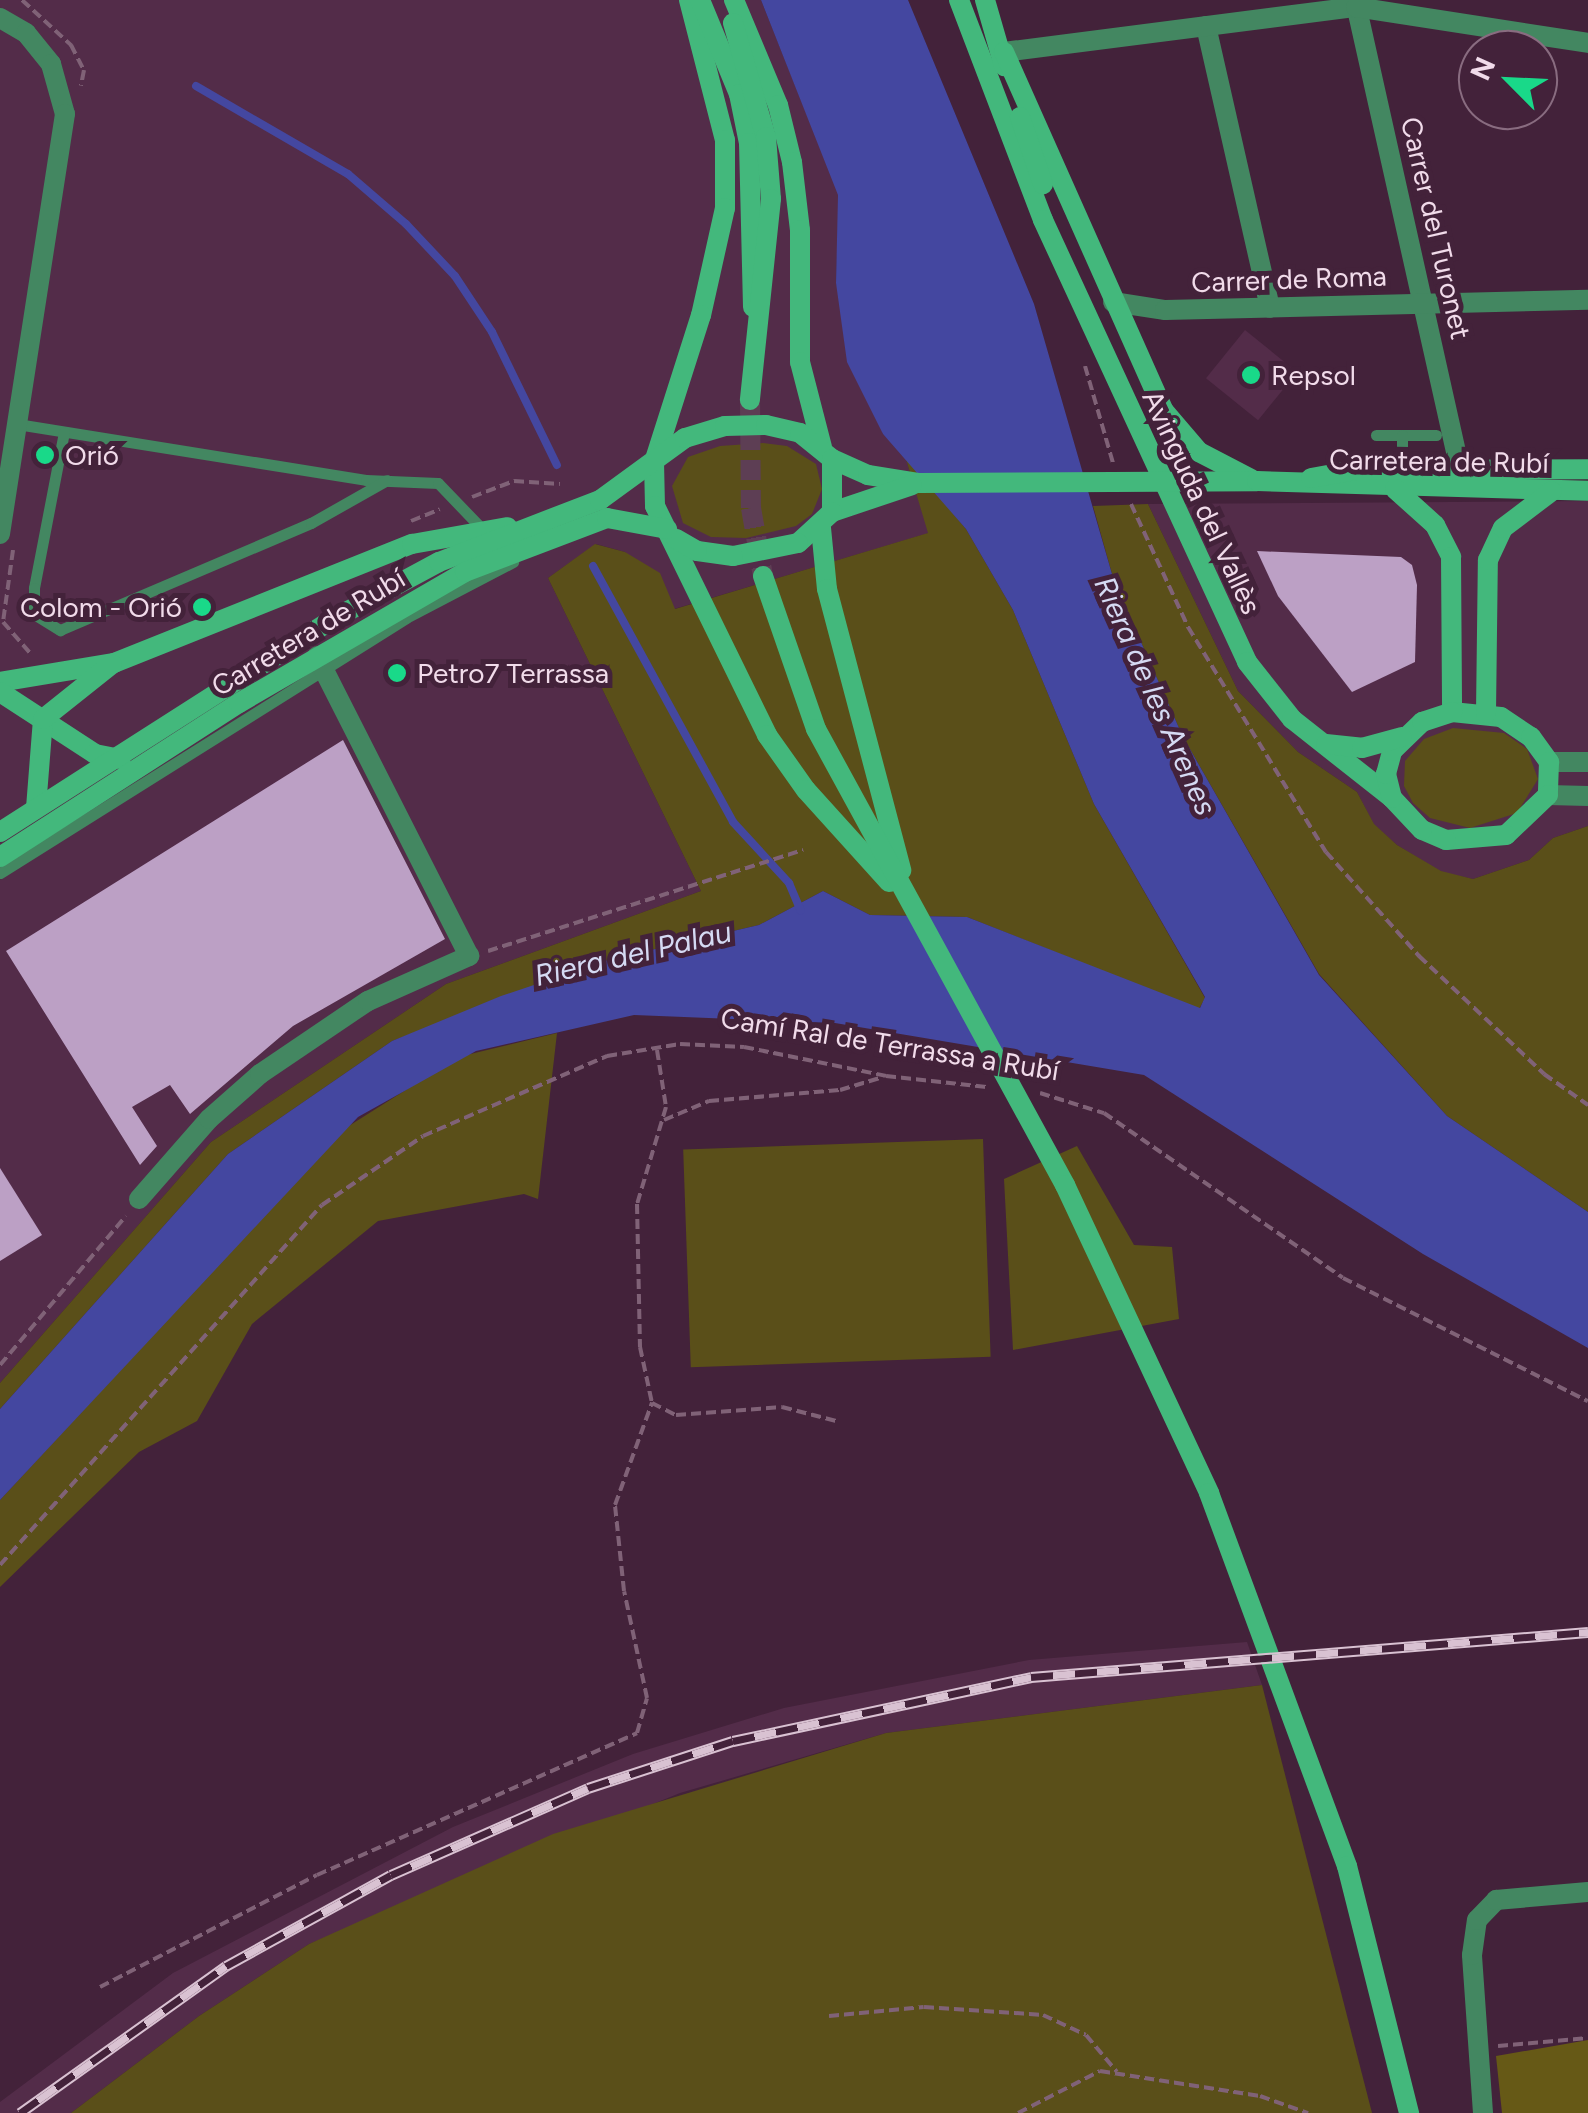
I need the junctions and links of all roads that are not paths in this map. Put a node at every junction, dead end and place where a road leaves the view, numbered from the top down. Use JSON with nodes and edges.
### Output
{"nodes":[{"id":1,"x":689,"y":0,"type":"edge"},
{"id":2,"x":700,"y":0,"type":"edge"},
{"id":3,"x":725,"y":0,"type":"edge"},
{"id":4,"x":734,"y":0,"type":"edge"},
{"id":5,"x":959,"y":0,"type":"edge"},
{"id":6,"x":985,"y":0,"type":"edge"},
{"id":7,"x":1355,"y":3,"type":"edge"},
{"id":8,"x":0,"y":18,"type":"edge"},
{"id":9,"x":1206,"y":26,"type":"junction"},
{"id":10,"x":1588,"y":44,"type":"edge"},
{"id":11,"x":1004,"y":52,"type":"junction"},
{"id":12,"x":1065,"y":258,"type":"junction"},
{"id":13,"x":1588,"y":300,"type":"edge"},
{"id":14,"x":1113,"y":302,"type":"junction"},
{"id":15,"x":1426,"y":303,"type":"junction"},
{"id":16,"x":1270,"y":308,"type":"junction"},
{"id":17,"x":754,"y":359,"type":"junction"},
{"id":18,"x":750,"y":400,"type":"tunnel mouth"},
{"id":19,"x":17,"y":424,"type":"junction"},
{"id":20,"x":64,"y":432,"type":"junction"},
{"id":21,"x":1376,"y":435,"type":"dead end"},
{"id":22,"x":1402,"y":435,"type":"junction"},
{"id":23,"x":1436,"y":435,"type":"dead end"},
{"id":24,"x":827,"y":453,"type":"junction"},
{"id":25,"x":660,"y":458,"type":"junction"},
{"id":26,"x":1588,"y":469,"type":"edge"},
{"id":27,"x":1460,"y":470,"type":"junction"},
{"id":28,"x":386,"y":480,"type":"junction"},
{"id":29,"x":1399,"y":480,"type":"junction"},
{"id":30,"x":1257,"y":482,"type":"junction"},
{"id":31,"x":1290,"y":482,"type":"junction"},
{"id":32,"x":919,"y":483,"type":"junction"},
{"id":33,"x":1552,"y":491,"type":"junction"},
{"id":34,"x":1588,"y":491,"type":"edge"},
{"id":35,"x":827,"y":520,"type":"junction"},
{"id":36,"x":483,"y":530,"type":"junction"},
{"id":37,"x":537,"y":532,"type":"junction"},
{"id":38,"x":0,"y":534,"type":"edge"},
{"id":39,"x":671,"y":534,"type":"junction"},
{"id":40,"x":763,"y":576,"type":"tunnel mouth"},
{"id":41,"x":114,"y":663,"type":"junction"},
{"id":42,"x":320,"y":663,"type":"junction"},
{"id":43,"x":0,"y":682,"type":"edge"},
{"id":44,"x":0,"y":692,"type":"edge"},
{"id":45,"x":239,"y":704,"type":"junction"},
{"id":46,"x":1452,"y":712,"type":"junction"},
{"id":47,"x":1486,"y":713,"type":"junction"},
{"id":48,"x":43,"y":719,"type":"junction"},
{"id":49,"x":1402,"y":737,"type":"junction"},
{"id":50,"x":1324,"y":744,"type":"junction"},
{"id":51,"x":116,"y":759,"type":"junction"},
{"id":52,"x":1549,"y":762,"type":"junction"},
{"id":53,"x":1588,"y":762,"type":"edge"},
{"id":54,"x":1548,"y":795,"type":"junction"},
{"id":55,"x":1588,"y":796,"type":"edge"},
{"id":56,"x":1392,"y":798,"type":"junction"},
{"id":57,"x":36,"y":808,"type":"junction"},
{"id":58,"x":0,"y":832,"type":"edge"},
{"id":59,"x":0,"y":857,"type":"edge"},
{"id":60,"x":0,"y":873,"type":"edge"},
{"id":61,"x":913,"y":910,"type":"junction"},
{"id":62,"x":139,"y":1199,"type":"road end"},
{"id":63,"x":1588,"y":1892,"type":"edge"},
{"id":64,"x":1409,"y":2113,"type":"edge"},
{"id":65,"x":1483,"y":2113,"type":"edge"}],
"edges":[{"from":1,"to":25,"type":"main road"},
{"from":2,"to":17,"type":"main road"},
{"from":3,"to":17,"type":"main road"},
{"from":4,"to":24,"type":"main road"},
{"from":5,"to":12,"type":"main road","name":"Avinguda del Vallès"},
{"from":6,"to":11,"type":"main road","name":"Avinguda del Vallès"},
{"from":7,"to":9,"type":"street"},
{"from":7,"to":10,"type":"street"},
{"from":7,"to":15,"type":"street","name":"Carrer del Turonet"},
{"from":8,"to":19,"type":"street"},
{"from":9,"to":11,"type":"street"},
{"from":9,"to":16,"type":"street"},
{"from":11,"to":12,"type":"main road","name":"Avinguda del Vallès"},
{"from":11,"to":14,"type":"main road","name":"Avinguda del Vallès"},
{"from":12,"to":50,"type":"main road","name":"Avinguda del Vallès"},
{"from":13,"to":15,"type":"street","name":"Carrer de Roma"},
{"from":14,"to":16,"type":"street","name":"Carrer de Roma"},
{"from":14,"to":30,"type":"main road","name":"Avinguda del Vallès"},
{"from":15,"to":16,"type":"street","name":"Carrer de Roma"},
{"from":15,"to":27,"type":"street","name":"Carrer del Turonet"},
{"from":17,"to":18,"type":"main road"},
{"from":19,"to":20,"type":"lane"},
{"from":19,"to":38,"type":"street"},
{"from":20,"to":28,"type":"lane"},
{"from":20,"to":28,"type":"lane"},
{"from":21,"to":22,"type":"lane"},
{"from":22,"to":23,"type":"lane"},
{"from":22,"to":29,"type":"lane"},
{"from":24,"to":25,"type":"main road"},
{"from":24,"to":32,"type":"main road"},
{"from":24,"to":35,"type":"main road"},
{"from":25,"to":37,"type":"main road","name":"Carretera de Rubí"},
{"from":25,"to":39,"type":"main road"},
{"from":26,"to":27,"type":"main road","name":"Carretera de Rubí"},
{"from":27,"to":29,"type":"main road","name":"Carretera de Rubí"},
{"from":28,"to":36,"type":"lane"},
{"from":29,"to":31,"type":"main road","name":"Carretera de Rubí"},
{"from":29,"to":31,"type":"main road","name":"Carretera de Rubí"},
{"from":29,"to":33,"type":"main road","name":"Carretera de Rubí"},
{"from":29,"to":46,"type":"main road"},
{"from":30,"to":31,"type":"main road","name":"Carretera de Rubí"},
{"from":30,"to":32,"type":"main road","name":"Carretera de Rubí"},
{"from":32,"to":35,"type":"main road"},
{"from":33,"to":34,"type":"main road","name":"Carretera de Rubí"},
{"from":33,"to":47,"type":"main road"},
{"from":35,"to":39,"type":"main road"},
{"from":35,"to":61,"type":"main road"},
{"from":36,"to":37,"type":"main road"},
{"from":36,"to":41,"type":"main road"},
{"from":37,"to":39,"type":"main road","name":"Carretera de Rubí"},
{"from":37,"to":42,"type":"main road","name":"Carretera de Rubí"},
{"from":37,"to":51,"type":"main road","name":"Carretera de Rubí"},
{"from":39,"to":61,"type":"main road"},
{"from":40,"to":61,"type":"main road"},
{"from":41,"to":43,"type":"main road"},
{"from":41,"to":48,"type":"main road"},
{"from":42,"to":45,"type":"main road","name":"Carretera de Rubí"},
{"from":42,"to":60,"type":"lane"},
{"from":42,"to":62,"type":"street"},
{"from":44,"to":48,"type":"main road"},
{"from":45,"to":51,"type":"main road"},
{"from":45,"to":59,"type":"main road","name":"Carretera de Rubí"},
{"from":46,"to":47,"type":"main road"},
{"from":46,"to":49,"type":"main road"},
{"from":47,"to":52,"type":"main road"},
{"from":48,"to":51,"type":"main road"},
{"from":48,"to":57,"type":"main road"},
{"from":49,"to":50,"type":"main road"},
{"from":49,"to":56,"type":"main road"},
{"from":50,"to":56,"type":"main road","name":"Avinguda del Vallès"},
{"from":51,"to":57,"type":"main road","name":"Carretera de Rubí"},
{"from":52,"to":53,"type":"street"},
{"from":52,"to":54,"type":"main road"},
{"from":54,"to":55,"type":"street"},
{"from":54,"to":56,"type":"main road"},
{"from":57,"to":58,"type":"main road","name":"Carretera de Rubí"},
{"from":61,"to":64,"type":"main road"},
{"from":63,"to":65,"type":"street"}]}
